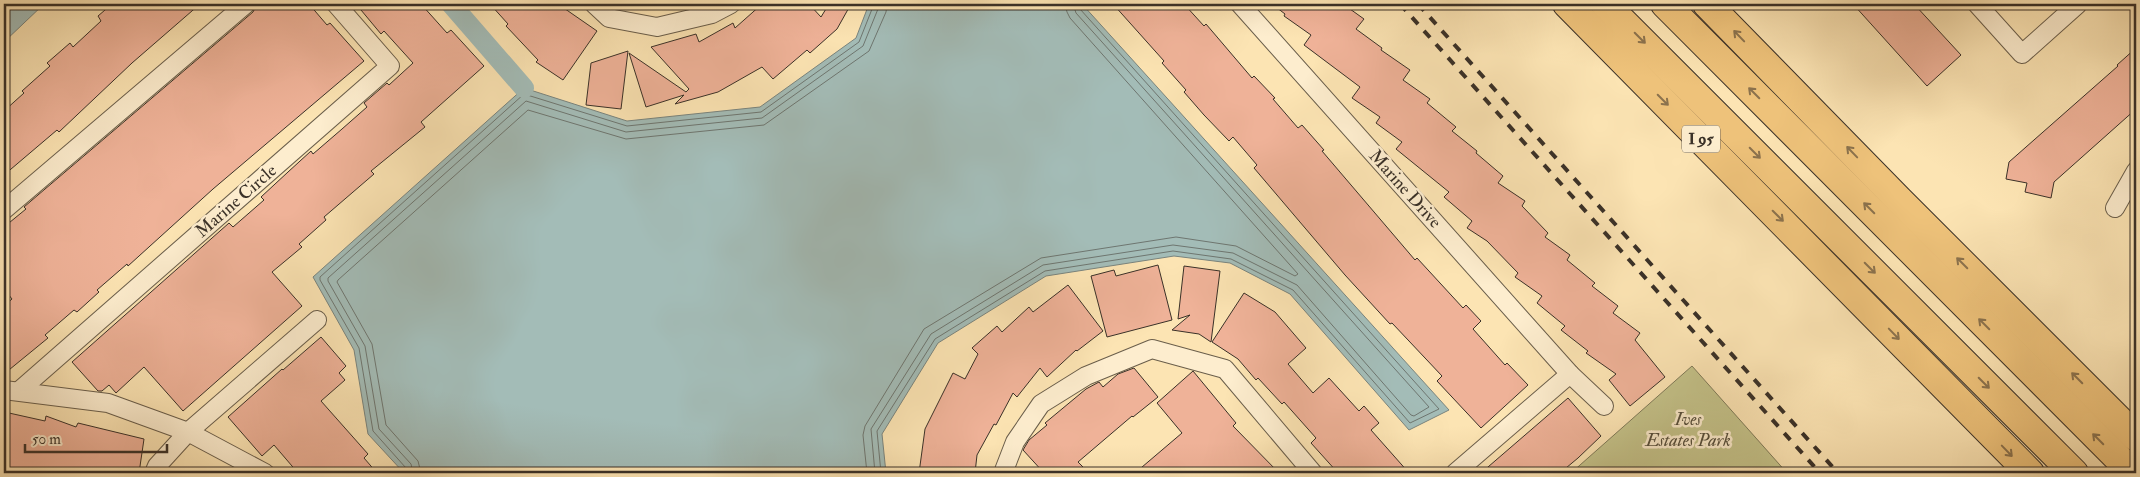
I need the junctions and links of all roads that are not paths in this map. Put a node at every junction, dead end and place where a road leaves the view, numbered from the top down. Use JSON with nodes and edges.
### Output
{"nodes":[{"id":1,"x":246,"y":4,"type":"edge"},
{"id":2,"x":594,"y":4,"type":"edge"},
{"id":3,"x":730,"y":4,"type":"edge"},
{"id":4,"x":1240,"y":4,"type":"edge"},
{"id":5,"x":1567,"y":4,"type":"edge"},
{"id":6,"x":1605,"y":4,"type":"edge"},
{"id":7,"x":1665,"y":4,"type":"edge"},
{"id":8,"x":1707,"y":4,"type":"edge"},
{"id":9,"x":1977,"y":4,"type":"edge"},
{"id":10,"x":2078,"y":4,"type":"edge"},
{"id":11,"x":341,"y":5,"type":"edge"},
{"id":12,"x":2136,"y":171,"type":"edge"},
{"id":13,"x":2115,"y":208,"type":"dead end"},
{"id":14,"x":4,"y":210,"type":"edge"},
{"id":15,"x":318,"y":320,"type":"dead end"},
{"id":16,"x":1570,"y":374,"type":"junction"},
{"id":17,"x":11,"y":390,"type":"edge"},
{"id":18,"x":1604,"y":406,"type":"dead end"},
{"id":19,"x":188,"y":432,"type":"junction"},
{"id":20,"x":2136,"y":437,"type":"edge"},
{"id":21,"x":1009,"y":472,"type":"edge"},
{"id":22,"x":154,"y":473,"type":"edge"},
{"id":23,"x":264,"y":473,"type":"edge"},
{"id":24,"x":1313,"y":473,"type":"edge"},
{"id":25,"x":1455,"y":473,"type":"edge"},
{"id":26,"x":2030,"y":473,"type":"edge"},
{"id":27,"x":2074,"y":473,"type":"edge"},
{"id":28,"x":2133,"y":473,"type":"edge"}],
"edges":[{"from":1,"to":14,"type":"street"},
{"from":2,"to":3,"type":"street"},
{"from":4,"to":16,"type":"street","name":"Marine Drive"},
{"from":5,"to":26,"type":"highway","number":"I 95","one_way":true},
{"from":6,"to":27,"type":"highway","one_way":true},
{"from":28,"to":7,"type":"highway","one_way":true},
{"from":20,"to":8,"type":"highway","one_way":true},
{"from":9,"to":10,"type":"street"},
{"from":11,"to":17,"type":"street","name":"Marine Circle"},
{"from":12,"to":13,"type":"street"},
{"from":15,"to":19,"type":"street"},
{"from":16,"to":18,"type":"street","name":"Marine Drive"},
{"from":16,"to":25,"type":"street"},
{"from":17,"to":19,"type":"street"},
{"from":19,"to":22,"type":"street"},
{"from":19,"to":23,"type":"street"},
{"from":21,"to":24,"type":"street"}]}
